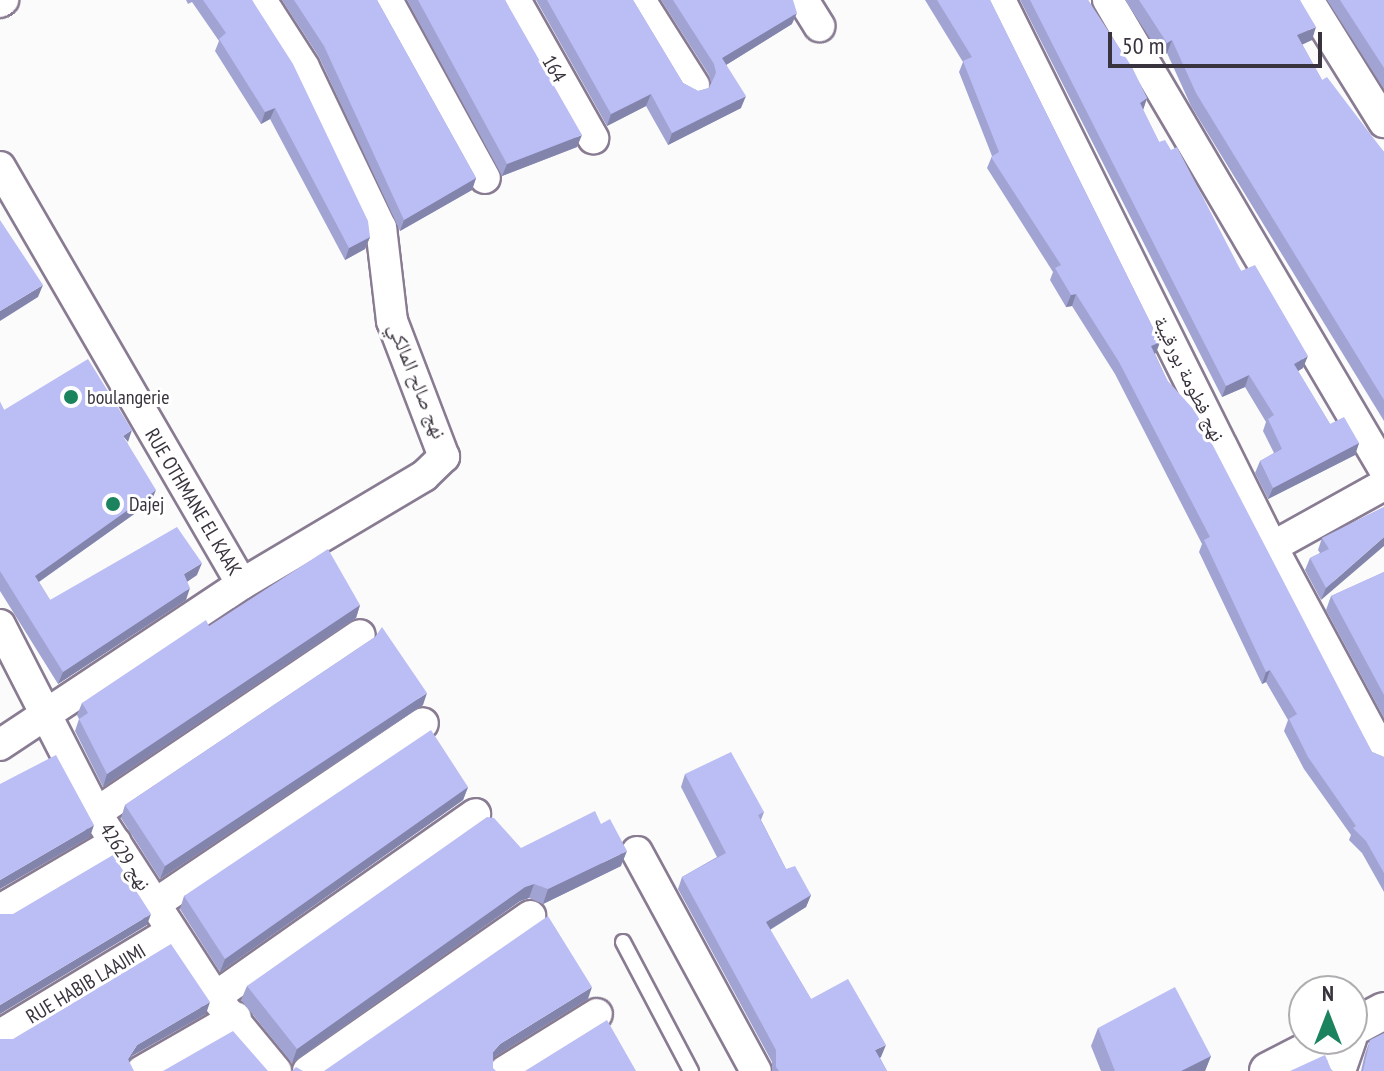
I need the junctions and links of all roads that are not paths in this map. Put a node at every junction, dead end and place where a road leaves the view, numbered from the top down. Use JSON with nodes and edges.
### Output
{"nodes":[{"id":1,"x":261,"y":0,"type":"edge"},
{"id":2,"x":387,"y":0,"type":"edge"},
{"id":3,"x":515,"y":0,"type":"edge"},
{"id":4,"x":640,"y":0,"type":"edge"},
{"id":5,"x":803,"y":0,"type":"edge"},
{"id":6,"x":1000,"y":0,"type":"edge"},
{"id":7,"x":1108,"y":0,"type":"edge"},
{"id":8,"x":1308,"y":0,"type":"edge"},
{"id":9,"x":819,"y":26,"type":"dead end"},
{"id":10,"x":694,"y":85,"type":"edge"},
{"id":11,"x":1384,"y":122,"type":"edge"},
{"id":12,"x":593,"y":138,"type":"dead end"},
{"id":13,"x":0,"y":167,"type":"edge"},
{"id":14,"x":485,"y":178,"type":"dead end"},
{"id":15,"x":1384,"y":469,"type":"edge"},
{"id":16,"x":1384,"y":485,"type":"edge"},
{"id":17,"x":1272,"y":547,"type":"junction"},
{"id":18,"x":242,"y":584,"type":"junction"},
{"id":19,"x":0,"y":625,"type":"edge"},
{"id":20,"x":360,"y":635,"type":"dead end"},
{"id":21,"x":48,"y":715,"type":"junction"},
{"id":22,"x":423,"y":723,"type":"dead end"},
{"id":23,"x":0,"y":745,"type":"edge"},
{"id":24,"x":1384,"y":755,"type":"edge"},
{"id":25,"x":96,"y":813,"type":"junction"},
{"id":26,"x":475,"y":814,"type":"dead end"},
{"id":27,"x":116,"y":842,"type":"junction"},
{"id":28,"x":637,"y":852,"type":"dead end"},
{"id":29,"x":155,"y":904,"type":"junction"},
{"id":30,"x":0,"y":910,"type":"edge"},
{"id":31,"x":530,"y":916,"type":"dead end"},
{"id":32,"x":171,"y":932,"type":"junction"},
{"id":33,"x":623,"y":942,"type":"dead end"},
{"id":34,"x":225,"y":1007,"type":"junction"},
{"id":35,"x":597,"y":1014,"type":"dead end"},
{"id":36,"x":0,"y":1035,"type":"edge"},
{"id":37,"x":1302,"y":1055,"type":"edge"},
{"id":38,"x":142,"y":1071,"type":"edge"},
{"id":39,"x":276,"y":1071,"type":"edge"},
{"id":40,"x":308,"y":1071,"type":"edge"},
{"id":41,"x":505,"y":1071,"type":"edge"},
{"id":42,"x":691,"y":1071,"type":"edge"},
{"id":43,"x":756,"y":1071,"type":"edge"},
{"id":44,"x":1268,"y":1071,"type":"edge"}],
"edges":[{"from":1,"to":18,"type":"street","name":"نهج صالح المالكي"},
{"from":2,"to":14,"type":"street"},
{"from":3,"to":12,"type":"street","name":"164"},
{"from":4,"to":10,"type":"street"},
{"from":5,"to":9,"type":"street"},
{"from":6,"to":17,"type":"street","name":"نهج فطومة بورقيبة"},
{"from":7,"to":15,"type":"street"},
{"from":8,"to":11,"type":"street"},
{"from":13,"to":18,"type":"street","name":"RUE OTHMANE EL KAAK"},
{"from":16,"to":17,"type":"street"},
{"from":17,"to":24,"type":"street","name":"نهج فطومة بورقيبة"},
{"from":18,"to":21,"type":"street","name":"RUE OTHMANE EL KAAK"},
{"from":19,"to":21,"type":"street","name":"نهج 42629"},
{"from":20,"to":25,"type":"street"},
{"from":21,"to":23,"type":"street","name":"RUE OTHMANE EL KAAK"},
{"from":21,"to":25,"type":"street","name":"نهج 42629"},
{"from":22,"to":29,"type":"street"},
{"from":25,"to":27,"type":"street","name":"نهج 42629"},
{"from":26,"to":34,"type":"street"},
{"from":27,"to":29,"type":"street","name":"نهج 42629"},
{"from":27,"to":30,"type":"street"},
{"from":28,"to":43,"type":"street"},
{"from":29,"to":32,"type":"street","name":"نهج 42629"},
{"from":31,"to":40,"type":"street"},
{"from":32,"to":34,"type":"street","name":"نهج 42629"},
{"from":32,"to":36,"type":"street","name":"RUE HABIB LAAJIMI"},
{"from":33,"to":42,"type":"lane"},
{"from":34,"to":38,"type":"street"},
{"from":34,"to":39,"type":"street","name":"نهج 42629"},
{"from":35,"to":41,"type":"street"},
{"from":37,"to":44,"type":"street"}]}
